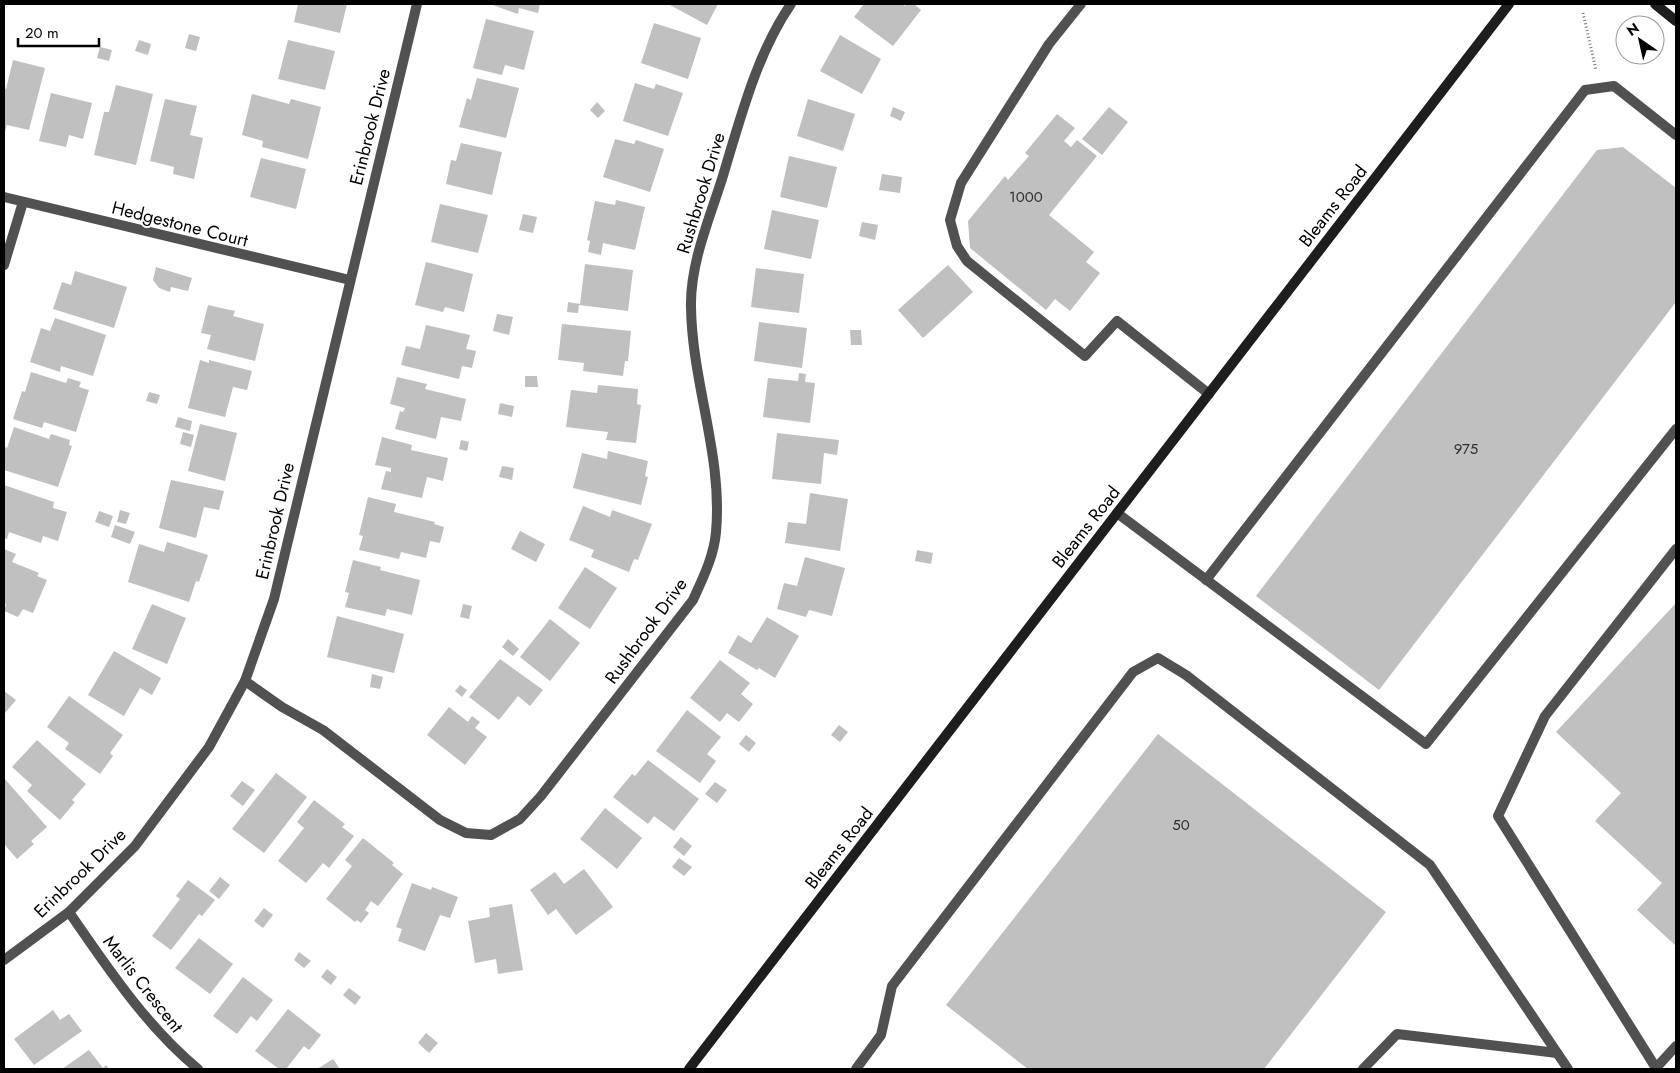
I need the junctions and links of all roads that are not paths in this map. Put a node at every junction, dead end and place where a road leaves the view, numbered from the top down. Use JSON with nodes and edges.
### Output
{"nodes":[{"id":1,"x":417,"y":4,"type":"edge"},
{"id":2,"x":791,"y":4,"type":"edge"},
{"id":3,"x":1081,"y":4,"type":"edge"},
{"id":4,"x":1508,"y":4,"type":"edge"},
{"id":5,"x":1654,"y":4,"type":"edge"},
{"id":6,"x":1676,"y":21,"type":"edge"},
{"id":7,"x":1676,"y":135,"type":"edge"},
{"id":8,"x":4,"y":198,"type":"edge"},
{"id":9,"x":23,"y":202,"type":"junction"},
{"id":10,"x":4,"y":265,"type":"edge"},
{"id":11,"x":350,"y":280,"type":"junction"},
{"id":12,"x":1209,"y":394,"type":"junction"},
{"id":13,"x":1676,"y":429,"type":"edge"},
{"id":14,"x":1117,"y":513,"type":"junction"},
{"id":15,"x":1676,"y":549,"type":"edge"},
{"id":16,"x":1206,"y":580,"type":"junction"},
{"id":17,"x":245,"y":681,"type":"junction"},
{"id":18,"x":69,"y":912,"type":"junction"},
{"id":19,"x":4,"y":960,"type":"edge"},
{"id":20,"x":1676,"y":1046,"type":"edge"},
{"id":21,"x":1557,"y":1053,"type":"junction"},
{"id":22,"x":198,"y":1069,"type":"edge"},
{"id":23,"x":689,"y":1069,"type":"edge"},
{"id":24,"x":856,"y":1069,"type":"edge"},
{"id":25,"x":1364,"y":1069,"type":"edge"},
{"id":26,"x":1568,"y":1069,"type":"edge"}],
"edges":[{"from":1,"to":11,"type":"street","name":"Erinbrook Drive"},
{"from":2,"to":17,"type":"street","name":"Rushbrook Drive"},
{"from":3,"to":12,"type":"street"},
{"from":4,"to":12,"type":"main road","name":"Bleams Road"},
{"from":5,"to":6,"type":"main road"},
{"from":7,"to":16,"type":"street"},
{"from":8,"to":9,"type":"street","name":"Hedgestone Court"},
{"from":9,"to":10,"type":"street"},
{"from":9,"to":11,"type":"street","name":"Hedgestone Court"},
{"from":11,"to":17,"type":"street","name":"Erinbrook Drive"},
{"from":12,"to":14,"type":"main road","name":"Bleams Road"},
{"from":13,"to":16,"type":"street"},
{"from":14,"to":16,"type":"street"},
{"from":14,"to":23,"type":"main road","name":"Bleams Road"},
{"from":15,"to":20,"type":"street"},
{"from":17,"to":18,"type":"street","name":"Erinbrook Drive"},
{"from":18,"to":19,"type":"street","name":"Erinbrook Drive"},
{"from":18,"to":22,"type":"street","name":"Marlis Crescent"},
{"from":21,"to":24,"type":"street"},
{"from":21,"to":25,"type":"street"},
{"from":21,"to":26,"type":"street"}]}
